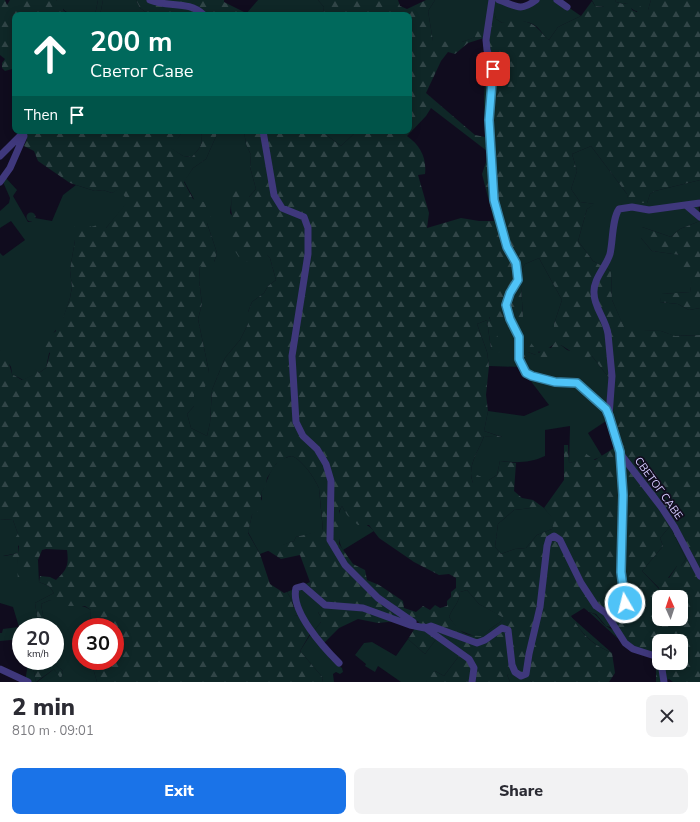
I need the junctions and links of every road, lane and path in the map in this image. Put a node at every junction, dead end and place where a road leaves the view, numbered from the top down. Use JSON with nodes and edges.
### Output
{"nodes":[{"id":1,"x":150,"y":0,"type":"edge"},
{"id":2,"x":492,"y":0,"type":"edge"},
{"id":3,"x":499,"y":0,"type":"edge"},
{"id":4,"x":536,"y":0,"type":"edge"},
{"id":5,"x":557,"y":0,"type":"edge"},
{"id":6,"x":567,"y":7,"type":"dead end"},
{"id":7,"x":201,"y":12,"type":"edge"},
{"id":8,"x":264,"y":134,"type":"edge"},
{"id":9,"x":0,"y":156,"type":"edge"},
{"id":10,"x":0,"y":182,"type":"edge"},
{"id":11,"x":700,"y":203,"type":"edge"},
{"id":12,"x":687,"y":206,"type":"junction"},
{"id":13,"x":700,"y":217,"type":"edge"},
{"id":14,"x":609,"y":416,"type":"junction"},
{"id":15,"x":620,"y":452,"type":"junction"},
{"id":16,"x":700,"y":576,"type":"edge"},
{"id":17,"x":606,"y":613,"type":"junction"},
{"id":18,"x":426,"y":628,"type":"junction"},
{"id":19,"x":652,"y":655,"type":"edge"},
{"id":20,"x":339,"y":663,"type":"dead end"},
{"id":21,"x":0,"y":668,"type":"edge"},
{"id":22,"x":662,"y":670,"type":"edge"},
{"id":23,"x":28,"y":682,"type":"edge"},
{"id":24,"x":472,"y":682,"type":"edge"},
{"id":25,"x":664,"y":682,"type":"edge"}],
"edges":[{"from":1,"to":7,"type":"street"},
{"from":2,"to":14,"type":"street","name":"СВЕТОГ САВЕ"},
{"from":3,"to":4,"type":"street"},
{"from":5,"to":6,"type":"street"},
{"from":8,"to":18,"type":"street"},
{"from":9,"to":10,"type":"street"},
{"from":11,"to":12,"type":"street"},
{"from":12,"to":13,"type":"street"},
{"from":12,"to":14,"type":"street"},
{"from":14,"to":15,"type":"street","name":"СВЕТОГ САВЕ"},
{"from":15,"to":16,"type":"street","name":"СВЕТОГ САВЕ"},
{"from":15,"to":17,"type":"street"},
{"from":17,"to":18,"type":"street"},
{"from":17,"to":19,"type":"street"},
{"from":18,"to":20,"type":"street"},
{"from":18,"to":24,"type":"street"},
{"from":21,"to":23,"type":"street"},
{"from":22,"to":25,"type":"street"}]}
